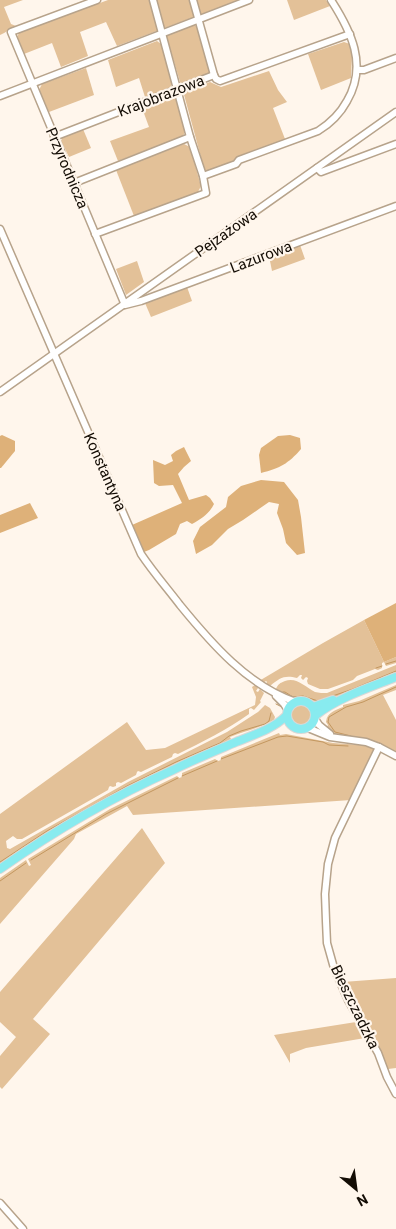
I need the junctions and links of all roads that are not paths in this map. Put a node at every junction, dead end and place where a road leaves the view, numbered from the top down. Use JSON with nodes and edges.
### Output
{"nodes":[{"id":1,"x":97,"y":0,"type":"edge"},
{"id":2,"x":153,"y":0,"type":"edge"},
{"id":3,"x":193,"y":0,"type":"edge"},
{"id":4,"x":249,"y":0,"type":"edge"},
{"id":5,"x":331,"y":0,"type":"edge"},
{"id":6,"x":198,"y":19,"type":"junction"},
{"id":7,"x":162,"y":33,"type":"junction"},
{"id":8,"x":350,"y":34,"type":"junction"},
{"id":9,"x":396,"y":58,"type":"edge"},
{"id":10,"x":357,"y":70,"type":"junction"},
{"id":11,"x":214,"y":75,"type":"junction"},
{"id":12,"x":32,"y":83,"type":"junction"},
{"id":13,"x":178,"y":89,"type":"junction"},
{"id":14,"x":0,"y":96,"type":"edge"},
{"id":15,"x":396,"y":112,"type":"edge"},
{"id":16,"x":54,"y":137,"type":"junction"},
{"id":17,"x":190,"y":137,"type":"junction"},
{"id":18,"x":396,"y":144,"type":"edge"},
{"id":19,"x":317,"y":168,"type":"junction"},
{"id":20,"x":203,"y":176,"type":"junction"},
{"id":21,"x":74,"y":183,"type":"junction"},
{"id":22,"x":396,"y":206,"type":"edge"},
{"id":23,"x":0,"y":229,"type":"edge"},
{"id":24,"x":95,"y":234,"type":"junction"},
{"id":25,"x":125,"y":305,"type":"junction"},
{"id":26,"x":54,"y":353,"type":"junction"},
{"id":27,"x":0,"y":392,"type":"edge"},
{"id":28,"x":396,"y":677,"type":"edge"},
{"id":29,"x":274,"y":693,"type":"junction"},
{"id":30,"x":354,"y":694,"type":"junction"},
{"id":31,"x":296,"y":702,"type":"junction"},
{"id":32,"x":313,"y":707,"type":"junction"},
{"id":33,"x":287,"y":713,"type":"junction"},
{"id":34,"x":315,"y":717,"type":"junction"},
{"id":35,"x":291,"y":726,"type":"junction"},
{"id":36,"x":308,"y":728,"type":"junction"},
{"id":37,"x":264,"y":731,"type":"junction"},
{"id":38,"x":335,"y":738,"type":"junction"},
{"id":39,"x":379,"y":747,"type":"junction"},
{"id":40,"x":396,"y":756,"type":"edge"},
{"id":41,"x":0,"y":869,"type":"edge"},
{"id":42,"x":396,"y":1094,"type":"edge"},
{"id":43,"x":0,"y":1203,"type":"edge"},
{"id":44,"x":23,"y":1229,"type":"edge"}],
"edges":[{"from":1,"to":12,"type":"street","name":"Przyrodnicza"},
{"from":2,"to":7,"type":"street"},
{"from":3,"to":6,"type":"street"},
{"from":4,"to":6,"type":"street"},
{"from":5,"to":8,"type":"street"},
{"from":6,"to":7,"type":"street"},
{"from":6,"to":11,"type":"street"},
{"from":7,"to":12,"type":"street"},
{"from":7,"to":13,"type":"street"},
{"from":8,"to":10,"type":"street"},
{"from":8,"to":11,"type":"street","name":"Krajobrazowa"},
{"from":9,"to":10,"type":"street"},
{"from":10,"to":20,"type":"street"},
{"from":11,"to":13,"type":"street","name":"Krajobrazowa"},
{"from":12,"to":14,"type":"street"},
{"from":12,"to":16,"type":"street","name":"Przyrodnicza"},
{"from":13,"to":16,"type":"street","name":"Krajobrazowa"},
{"from":13,"to":17,"type":"street"},
{"from":15,"to":19,"type":"street","name":"Pejzażowa"},
{"from":16,"to":21,"type":"street","name":"Przyrodnicza"},
{"from":17,"to":20,"type":"street"},
{"from":17,"to":21,"type":"street"},
{"from":18,"to":19,"type":"street"},
{"from":19,"to":25,"type":"street","name":"Pejzażowa"},
{"from":20,"to":24,"type":"street"},
{"from":21,"to":24,"type":"street","name":"Przyrodnicza"},
{"from":22,"to":25,"type":"street","name":"Lazurowa"},
{"from":23,"to":26,"type":"street","name":"Konstantyna"},
{"from":24,"to":25,"type":"street","name":"Przyrodnicza"},
{"from":25,"to":26,"type":"street","name":"Pejzażowa"},
{"from":26,"to":27,"type":"street","name":"Pejzażowa"},
{"from":26,"to":29,"type":"street","name":"Konstantyna"},
{"from":28,"to":30,"type":"main road"},
{"from":29,"to":31,"type":"street"},
{"from":29,"to":33,"type":"street"},
{"from":30,"to":32,"type":"main road"},
{"from":30,"to":34,"type":"main road"},
{"from":31,"to":32,"type":"main road"},
{"from":31,"to":33,"type":"main road"},
{"from":32,"to":34,"type":"main road"},
{"from":33,"to":35,"type":"main road"},
{"from":33,"to":37,"type":"main road"},
{"from":34,"to":36,"type":"main road"},
{"from":34,"to":38,"type":"street"},
{"from":35,"to":36,"type":"main road"},
{"from":35,"to":37,"type":"main road"},
{"from":36,"to":38,"type":"street"},
{"from":37,"to":41,"type":"main road"},
{"from":38,"to":39,"type":"street"},
{"from":39,"to":40,"type":"street"},
{"from":39,"to":42,"type":"street","name":"Bieszczadzka"},
{"from":43,"to":44,"type":"street"}]}
